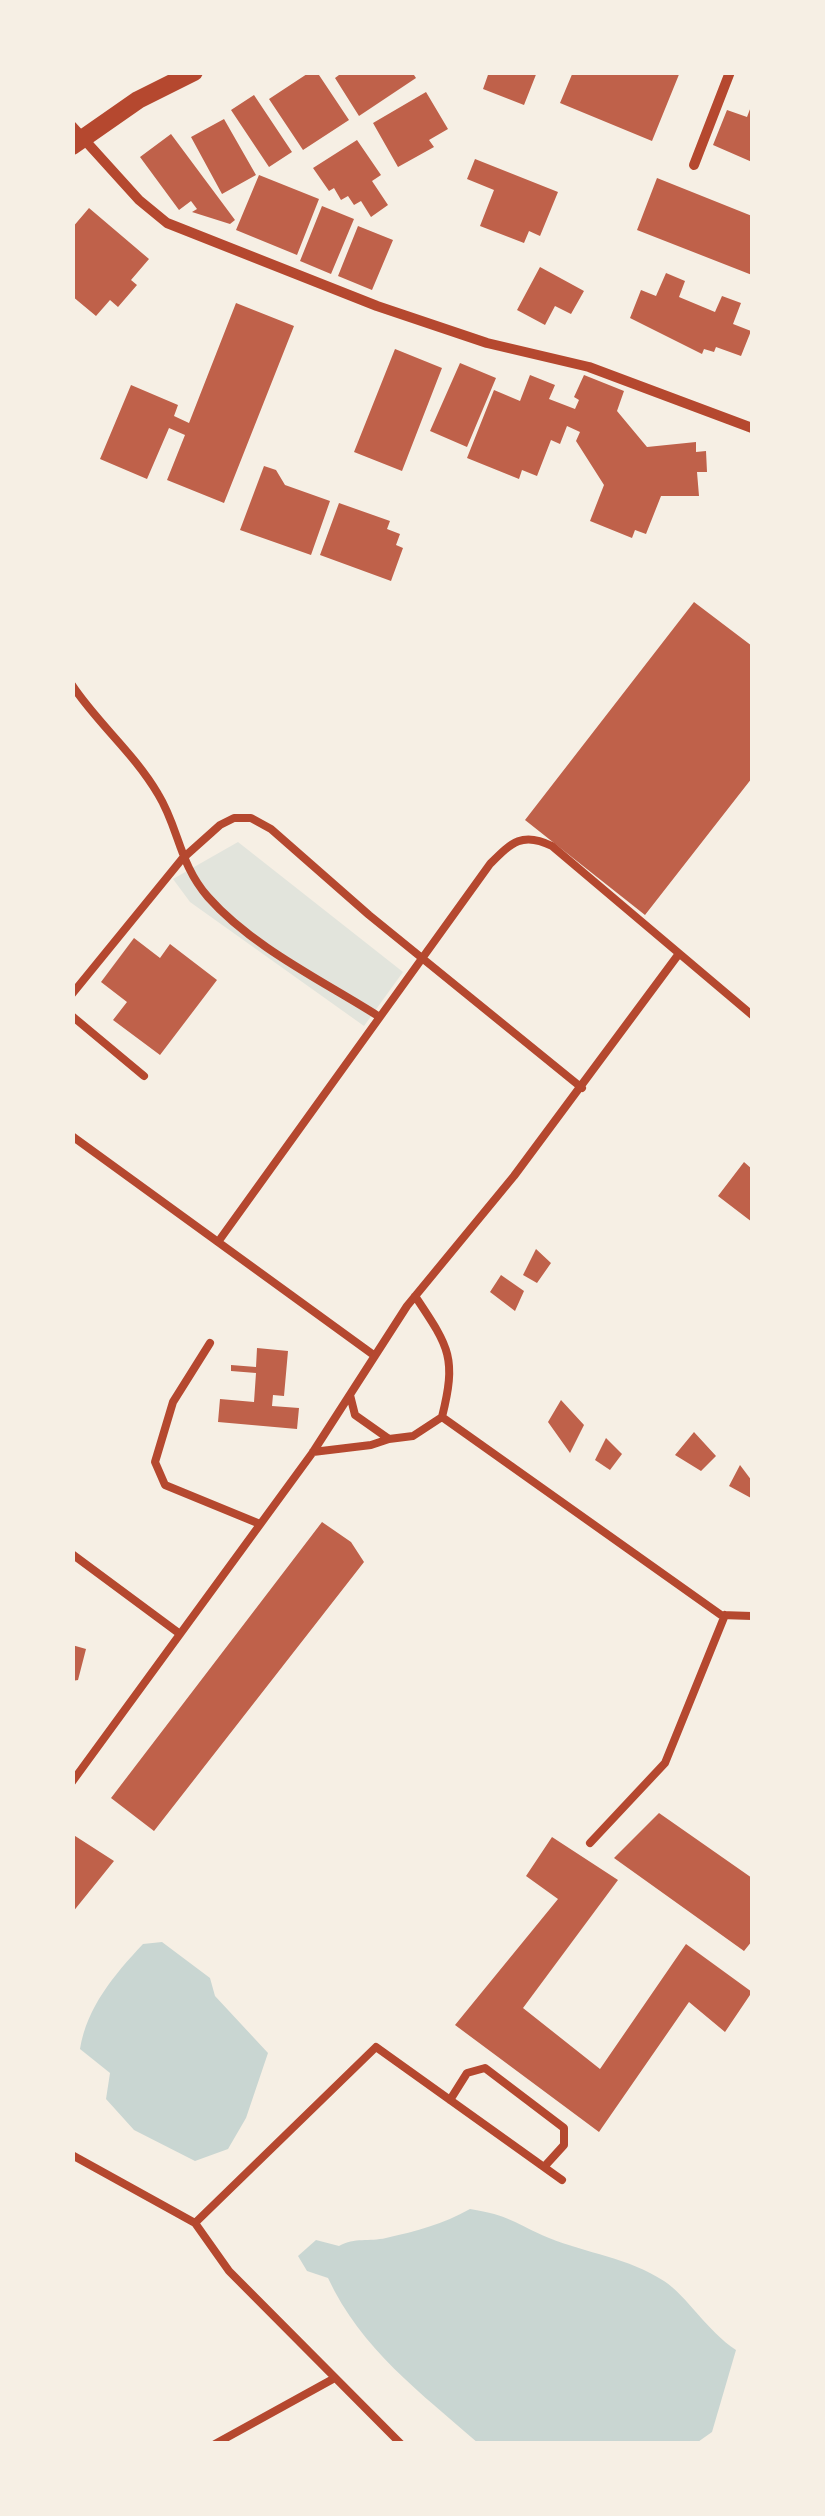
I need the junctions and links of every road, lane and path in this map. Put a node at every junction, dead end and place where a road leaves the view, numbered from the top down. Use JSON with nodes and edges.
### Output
{"nodes":[{"id":1,"x":194,"y":72,"type":"edge"},
{"id":2,"x":730,"y":72,"type":"edge"},
{"id":3,"x":75,"y":137,"type":"edge"},
{"id":4,"x":694,"y":165,"type":"dead end"},
{"id":5,"x":752,"y":428,"type":"edge"},
{"id":6,"x":72,"y":685,"type":"edge"},
{"id":7,"x":182,"y":859,"type":"junction"},
{"id":8,"x":678,"y":956,"type":"junction"},
{"id":9,"x":425,"y":958,"type":"junction"},
{"id":10,"x":72,"y":994,"type":"edge"},
{"id":11,"x":752,"y":1015,"type":"edge"},
{"id":12,"x":72,"y":1016,"type":"edge"},
{"id":13,"x":378,"y":1016,"type":"junction"},
{"id":14,"x":144,"y":1076,"type":"dead end"},
{"id":15,"x":582,"y":1088,"type":"junction"},
{"id":16,"x":72,"y":1136,"type":"edge"},
{"id":17,"x":218,"y":1242,"type":"junction"},
{"id":18,"x":416,"y":1296,"type":"junction"},
{"id":19,"x":210,"y":1343,"type":"dead end"},
{"id":20,"x":375,"y":1356,"type":"junction"},
{"id":21,"x":350,"y":1395,"type":"junction"},
{"id":22,"x":442,"y":1418,"type":"junction"},
{"id":23,"x":389,"y":1438,"type":"junction"},
{"id":24,"x":313,"y":1452,"type":"junction"},
{"id":25,"x":260,"y":1524,"type":"junction"},
{"id":26,"x":72,"y":1554,"type":"edge"},
{"id":27,"x":725,"y":1615,"type":"junction"},
{"id":28,"x":752,"y":1616,"type":"edge"},
{"id":29,"x":180,"y":1634,"type":"junction"},
{"id":30,"x":72,"y":1782,"type":"edge"},
{"id":31,"x":590,"y":1842,"type":"dead end"},
{"id":32,"x":450,"y":2100,"type":"junction"},
{"id":33,"x":72,"y":2155,"type":"edge"},
{"id":34,"x":544,"y":2168,"type":"junction"},
{"id":35,"x":562,"y":2180,"type":"dead end"},
{"id":36,"x":195,"y":2223,"type":"junction"},
{"id":37,"x":334,"y":2378,"type":"junction"},
{"id":38,"x":215,"y":2444,"type":"edge"},
{"id":39,"x":400,"y":2444,"type":"edge"}],
"edges":[{"from":1,"to":3,"type":"street"},
{"from":2,"to":4,"type":"street"},
{"from":3,"to":5,"type":"street"},
{"from":6,"to":7,"type":"lane"},
{"from":7,"to":9,"type":"lane"},
{"from":7,"to":10,"type":"lane"},
{"from":7,"to":13,"type":"lane"},
{"from":8,"to":9,"type":"lane"},
{"from":8,"to":11,"type":"lane"},
{"from":8,"to":15,"type":"lane"},
{"from":9,"to":13,"type":"lane"},
{"from":9,"to":15,"type":"lane"},
{"from":12,"to":14,"type":"lane"},
{"from":13,"to":17,"type":"lane"},
{"from":15,"to":18,"type":"lane"},
{"from":16,"to":17,"type":"lane"},
{"from":17,"to":20,"type":"lane"},
{"from":18,"to":20,"type":"lane"},
{"from":18,"to":22,"type":"lane"},
{"from":19,"to":25,"type":"lane"},
{"from":20,"to":21,"type":"lane"},
{"from":21,"to":23,"type":"lane"},
{"from":21,"to":24,"type":"lane"},
{"from":22,"to":23,"type":"lane"},
{"from":22,"to":27,"type":"lane"},
{"from":23,"to":24,"type":"lane"},
{"from":24,"to":25,"type":"lane"},
{"from":25,"to":29,"type":"lane"},
{"from":26,"to":29,"type":"lane"},
{"from":27,"to":28,"type":"lane"},
{"from":27,"to":31,"type":"lane"},
{"from":29,"to":30,"type":"lane"},
{"from":32,"to":34,"type":"lane"},
{"from":32,"to":34,"type":"lane"},
{"from":32,"to":36,"type":"lane"},
{"from":33,"to":36,"type":"lane"},
{"from":34,"to":35,"type":"lane"},
{"from":36,"to":37,"type":"lane"},
{"from":37,"to":38,"type":"lane"},
{"from":37,"to":39,"type":"lane"}]}
